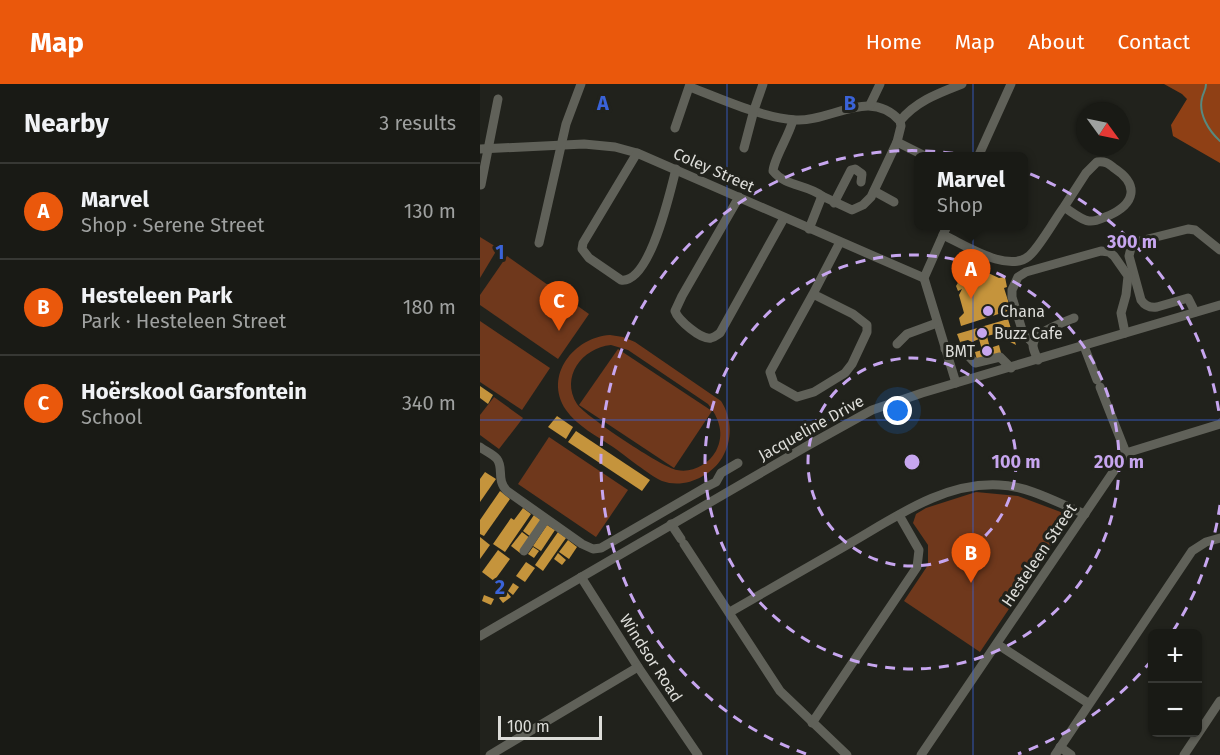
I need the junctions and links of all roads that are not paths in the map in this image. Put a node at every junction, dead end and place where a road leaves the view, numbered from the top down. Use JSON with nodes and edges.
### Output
{"nodes":[{"id":1,"x":763,"y":84,"type":"edge"},
{"id":2,"x":880,"y":84,"type":"edge"},
{"id":3,"x":962,"y":84,"type":"edge"},
{"id":4,"x":1011,"y":84,"type":"edge"},
{"id":5,"x":690,"y":86,"type":"edge"},
{"id":6,"x":579,"y":88,"type":"edge"},
{"id":7,"x":498,"y":99,"type":"dead end"},
{"id":8,"x":870,"y":105,"type":"junction"},
{"id":9,"x":754,"y":110,"type":"junction"},
{"id":10,"x":793,"y":120,"type":"junction"},
{"id":11,"x":900,"y":121,"type":"junction"},
{"id":12,"x":675,"y":128,"type":"dead end"},
{"id":13,"x":897,"y":142,"type":"junction"},
{"id":14,"x":561,"y":144,"type":"junction"},
{"id":15,"x":744,"y":148,"type":"dead end"},
{"id":16,"x":483,"y":149,"type":"edge"},
{"id":17,"x":917,"y":152,"type":"edge"},
{"id":18,"x":980,"y":152,"type":"edge"},
{"id":19,"x":637,"y":153,"type":"junction"},
{"id":20,"x":676,"y":169,"type":"junction"},
{"id":21,"x":861,"y":182,"type":"dead end"},
{"id":22,"x":481,"y":185,"type":"edge"},
{"id":23,"x":874,"y":191,"type":"junction"},
{"id":24,"x":822,"y":196,"type":"junction"},
{"id":25,"x":739,"y":197,"type":"junction"},
{"id":26,"x":834,"y":202,"type":"junction"},
{"id":27,"x":894,"y":202,"type":"dead end"},
{"id":28,"x":1064,"y":207,"type":"junction"},
{"id":29,"x":784,"y":218,"type":"junction"},
{"id":30,"x":809,"y":229,"type":"junction"},
{"id":31,"x":945,"y":230,"type":"edge"},
{"id":32,"x":943,"y":235,"type":"junction"},
{"id":33,"x":840,"y":242,"type":"junction"},
{"id":34,"x":539,"y":243,"type":"dead end"},
{"id":35,"x":1220,"y":250,"type":"edge"},
{"id":36,"x":924,"y":278,"type":"junction"},
{"id":37,"x":813,"y":294,"type":"junction"},
{"id":38,"x":1220,"y":305,"type":"edge"},
{"id":39,"x":1195,"y":312,"type":"junction"},
{"id":40,"x":1074,"y":318,"type":"dead end"},
{"id":41,"x":937,"y":323,"type":"junction"},
{"id":42,"x":1125,"y":333,"type":"junction"},
{"id":43,"x":1033,"y":343,"type":"junction"},
{"id":44,"x":897,"y":344,"type":"dead end"},
{"id":45,"x":1084,"y":346,"type":"junction"},
{"id":46,"x":945,"y":349,"type":"junction"},
{"id":47,"x":1038,"y":360,"type":"junction"},
{"id":48,"x":981,"y":362,"type":"junction"},
{"id":49,"x":1011,"y":368,"type":"junction"},
{"id":50,"x":982,"y":376,"type":"junction"},
{"id":51,"x":956,"y":383,"type":"junction"},
{"id":52,"x":1220,"y":423,"type":"edge"},
{"id":53,"x":480,"y":447,"type":"edge"},
{"id":54,"x":1126,"y":453,"type":"junction"},
{"id":55,"x":738,"y":463,"type":"dead end"},
{"id":56,"x":1086,"y":514,"type":"junction"},
{"id":57,"x":899,"y":515,"type":"junction"},
{"id":58,"x":546,"y":519,"type":"junction"},
{"id":59,"x":672,"y":524,"type":"junction"},
{"id":60,"x":637,"y":527,"type":"junction"},
{"id":61,"x":1220,"y":538,"type":"edge"},
{"id":62,"x":644,"y":539,"type":"junction"},
{"id":63,"x":524,"y":551,"type":"dead end"},
{"id":64,"x":581,"y":577,"type":"junction"},
{"id":65,"x":730,"y":612,"type":"junction"},
{"id":66,"x":480,"y":636,"type":"edge"},
{"id":67,"x":997,"y":644,"type":"junction"},
{"id":68,"x":638,"y":667,"type":"junction"},
{"id":69,"x":1220,"y":701,"type":"edge"},
{"id":70,"x":1088,"y":704,"type":"junction"},
{"id":71,"x":812,"y":723,"type":"junction"},
{"id":72,"x":1057,"y":751,"type":"edge"},
{"id":73,"x":490,"y":755,"type":"edge"},
{"id":74,"x":698,"y":755,"type":"edge"},
{"id":75,"x":847,"y":755,"type":"edge"},
{"id":76,"x":921,"y":755,"type":"edge"},
{"id":77,"x":1071,"y":755,"type":"edge"},
{"id":78,"x":1184,"y":755,"type":"edge"}],
"edges":[{"from":1,"to":9,"type":"street"},
{"from":2,"to":8,"type":"street"},
{"from":3,"to":11,"type":"street"},
{"from":4,"to":18,"type":"street"},
{"from":5,"to":9,"type":"street"},
{"from":5,"to":12,"type":"street"},
{"from":6,"to":14,"type":"street"},
{"from":7,"to":16,"type":"street"},
{"from":8,"to":10,"type":"street"},
{"from":8,"to":11,"type":"street"},
{"from":9,"to":10,"type":"street"},
{"from":9,"to":15,"type":"street"},
{"from":10,"to":24,"type":"street"},
{"from":11,"to":13,"type":"street"},
{"from":13,"to":17,"type":"street"},
{"from":13,"to":23,"type":"street"},
{"from":14,"to":16,"type":"street","name":"Coley Street"},
{"from":14,"to":19,"type":"street","name":"Coley Street"},
{"from":14,"to":34,"type":"street"},
{"from":16,"to":22,"type":"street"},
{"from":19,"to":20,"type":"street","name":"Coley Street"},
{"from":19,"to":20,"type":"street"},
{"from":20,"to":25,"type":"street","name":"Coley Street"},
{"from":21,"to":26,"type":"street"},
{"from":23,"to":26,"type":"street"},
{"from":23,"to":27,"type":"street"},
{"from":24,"to":26,"type":"street"},
{"from":24,"to":30,"type":"street"},
{"from":25,"to":29,"type":"street","name":"Coley Street"},
{"from":25,"to":29,"type":"street"},
{"from":28,"to":28,"type":"street"},
{"from":28,"to":32,"type":"street"},
{"from":29,"to":30,"type":"street","name":"Coley Street"},
{"from":30,"to":33,"type":"street","name":"Coley Street"},
{"from":31,"to":32,"type":"street"},
{"from":32,"to":36,"type":"street"},
{"from":33,"to":36,"type":"street","name":"Coley Street"},
{"from":33,"to":37,"type":"street"},
{"from":35,"to":39,"type":"street"},
{"from":36,"to":41,"type":"street"},
{"from":37,"to":37,"type":"street"},
{"from":38,"to":39,"type":"street","name":"Jacqueline Drive"},
{"from":39,"to":42,"type":"street","name":"Jacqueline Drive"},
{"from":40,"to":43,"type":"street"},
{"from":41,"to":44,"type":"street"},
{"from":41,"to":46,"type":"street"},
{"from":42,"to":43,"type":"street"},
{"from":42,"to":45,"type":"street","name":"Jacqueline Drive"},
{"from":43,"to":47,"type":"street"},
{"from":45,"to":47,"type":"street","name":"Jacqueline Drive"},
{"from":45,"to":54,"type":"street"},
{"from":46,"to":48,"type":"street"},
{"from":46,"to":51,"type":"street"},
{"from":47,"to":49,"type":"street","name":"Jacqueline Drive"},
{"from":48,"to":49,"type":"street"},
{"from":48,"to":50,"type":"street"},
{"from":49,"to":50,"type":"street","name":"Jacqueline Drive"},
{"from":50,"to":51,"type":"street","name":"Jacqueline Drive"},
{"from":51,"to":59,"type":"street","name":"Jacqueline Drive"},
{"from":52,"to":54,"type":"street"},
{"from":53,"to":58,"type":"street"},
{"from":54,"to":56,"type":"street","name":"Hesteleen Street"},
{"from":55,"to":60,"type":"street"},
{"from":56,"to":57,"type":"street"},
{"from":56,"to":67,"type":"street","name":"Hesteleen Street"},
{"from":57,"to":65,"type":"street"},
{"from":57,"to":71,"type":"street"},
{"from":58,"to":60,"type":"street"},
{"from":58,"to":63,"type":"street"},
{"from":59,"to":62,"type":"street","name":"Jacqueline Drive"},
{"from":59,"to":65,"type":"street"},
{"from":60,"to":62,"type":"street"},
{"from":61,"to":70,"type":"street"},
{"from":62,"to":64,"type":"street","name":"Jacqueline Drive"},
{"from":64,"to":66,"type":"street","name":"Jacqueline Drive"},
{"from":64,"to":68,"type":"street","name":"Windsor Road"},
{"from":65,"to":71,"type":"street"},
{"from":67,"to":70,"type":"street"},
{"from":67,"to":76,"type":"street","name":"Hesteleen Street"},
{"from":68,"to":73,"type":"street"},
{"from":68,"to":74,"type":"street","name":"Windsor Road"},
{"from":69,"to":78,"type":"street"},
{"from":70,"to":72,"type":"street"},
{"from":71,"to":75,"type":"street"},
{"from":72,"to":77,"type":"street"}]}
